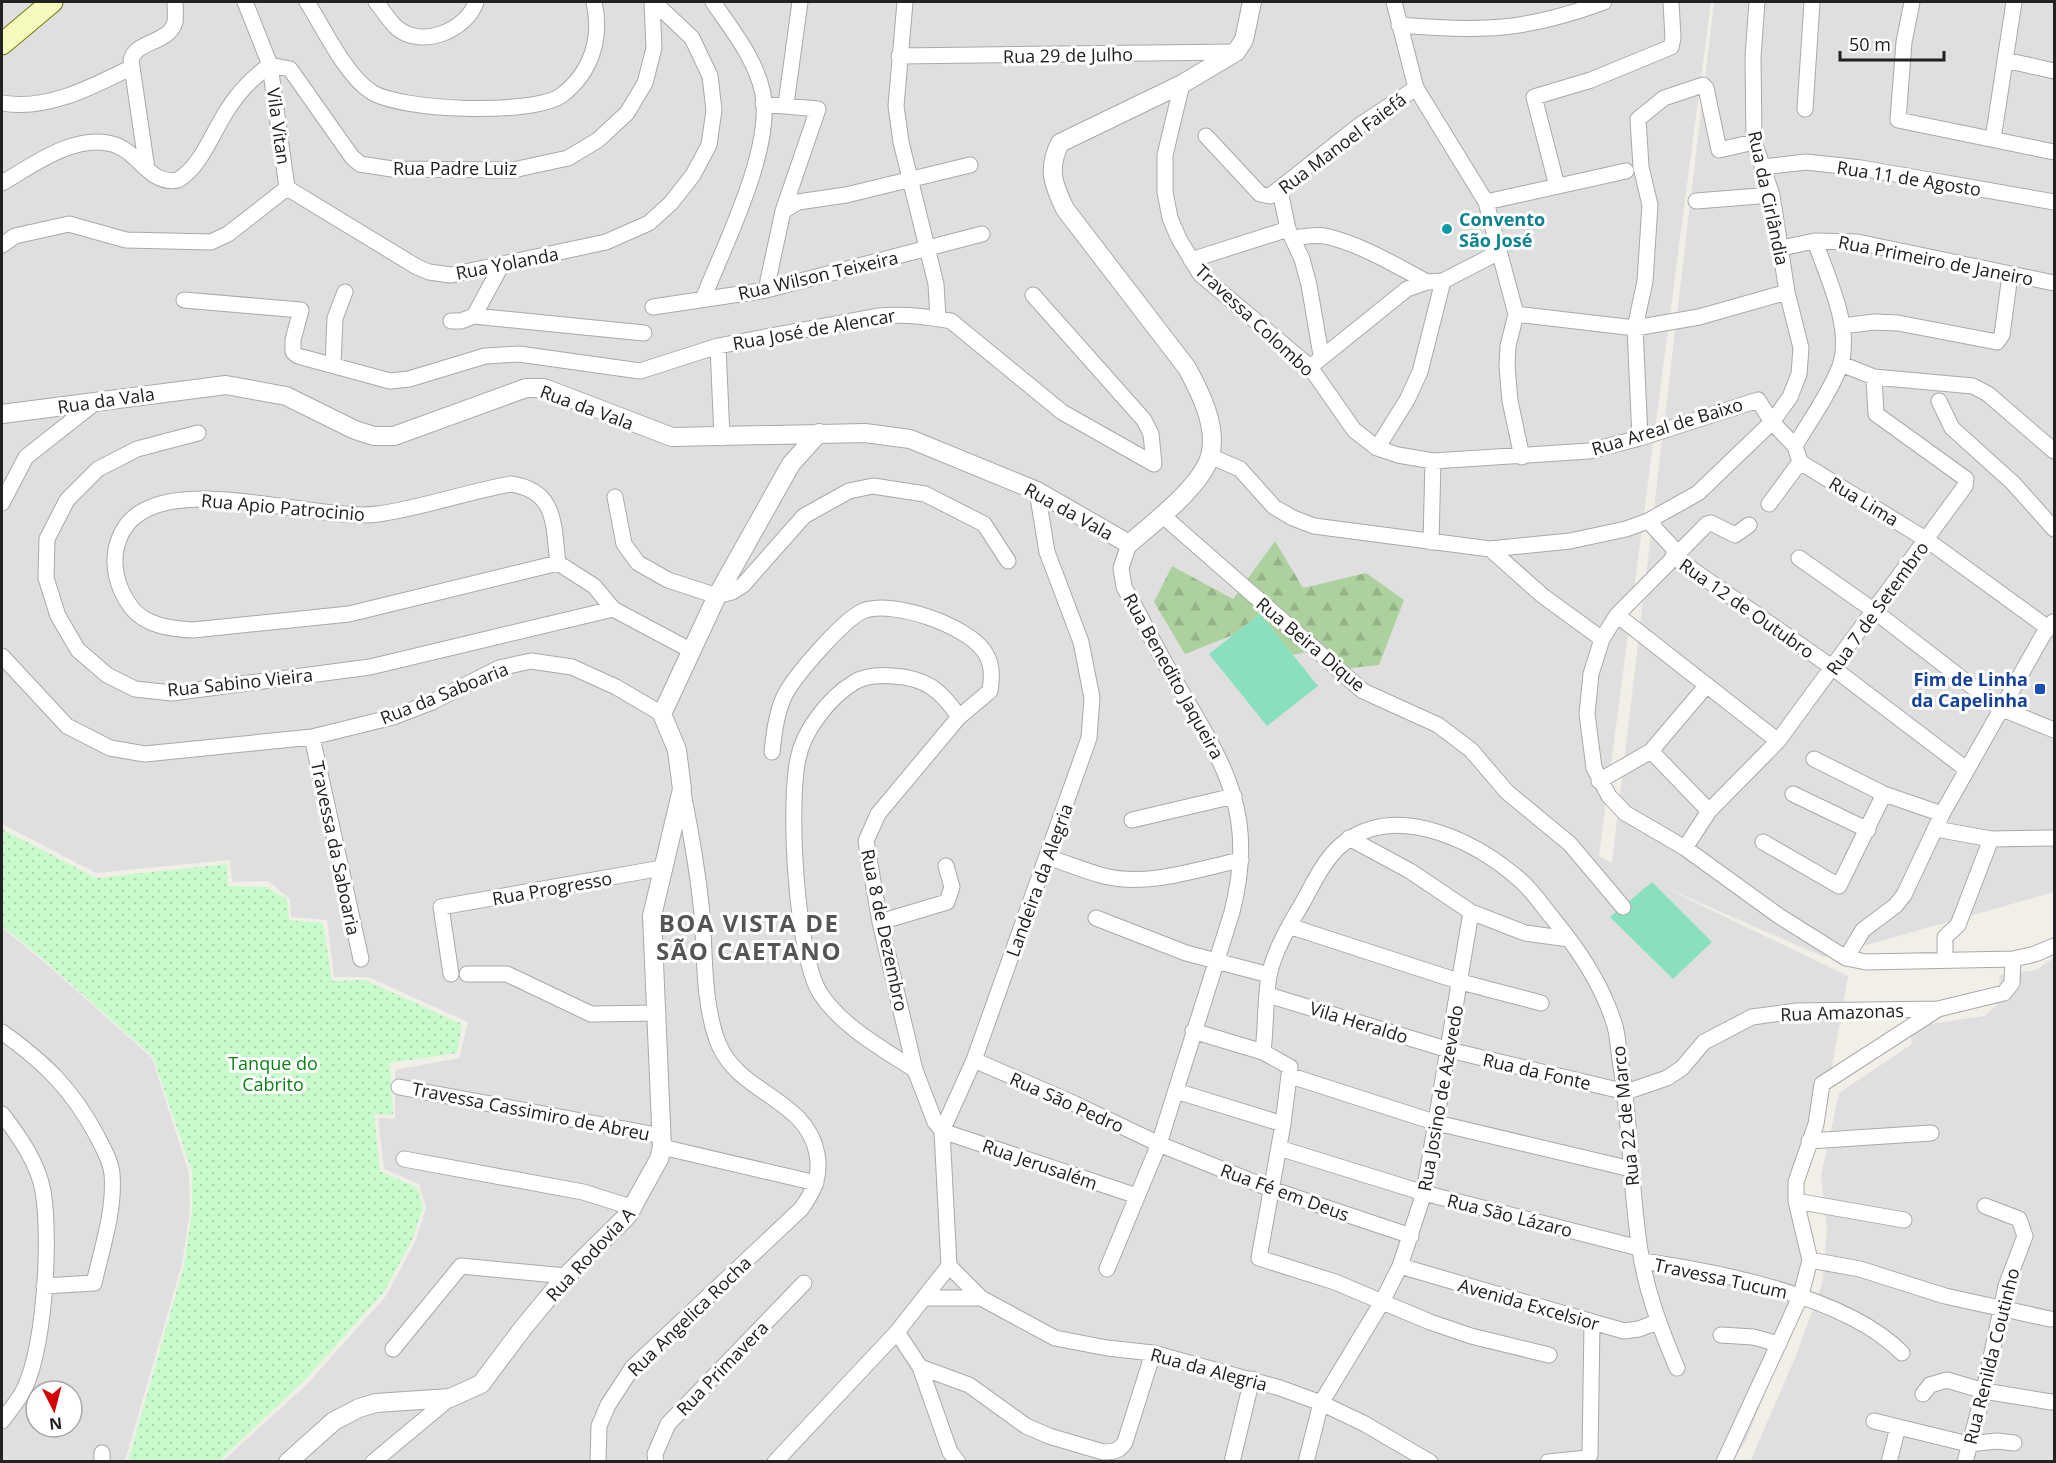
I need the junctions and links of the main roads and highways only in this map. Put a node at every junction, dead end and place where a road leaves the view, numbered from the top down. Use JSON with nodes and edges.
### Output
{"nodes":[{"id":1,"x":52,"y":2,"type":"edge"},
{"id":2,"x":2,"y":44,"type":"edge"}],
"edges":[{"from":1,"to":2,"type":"main road"}]}
